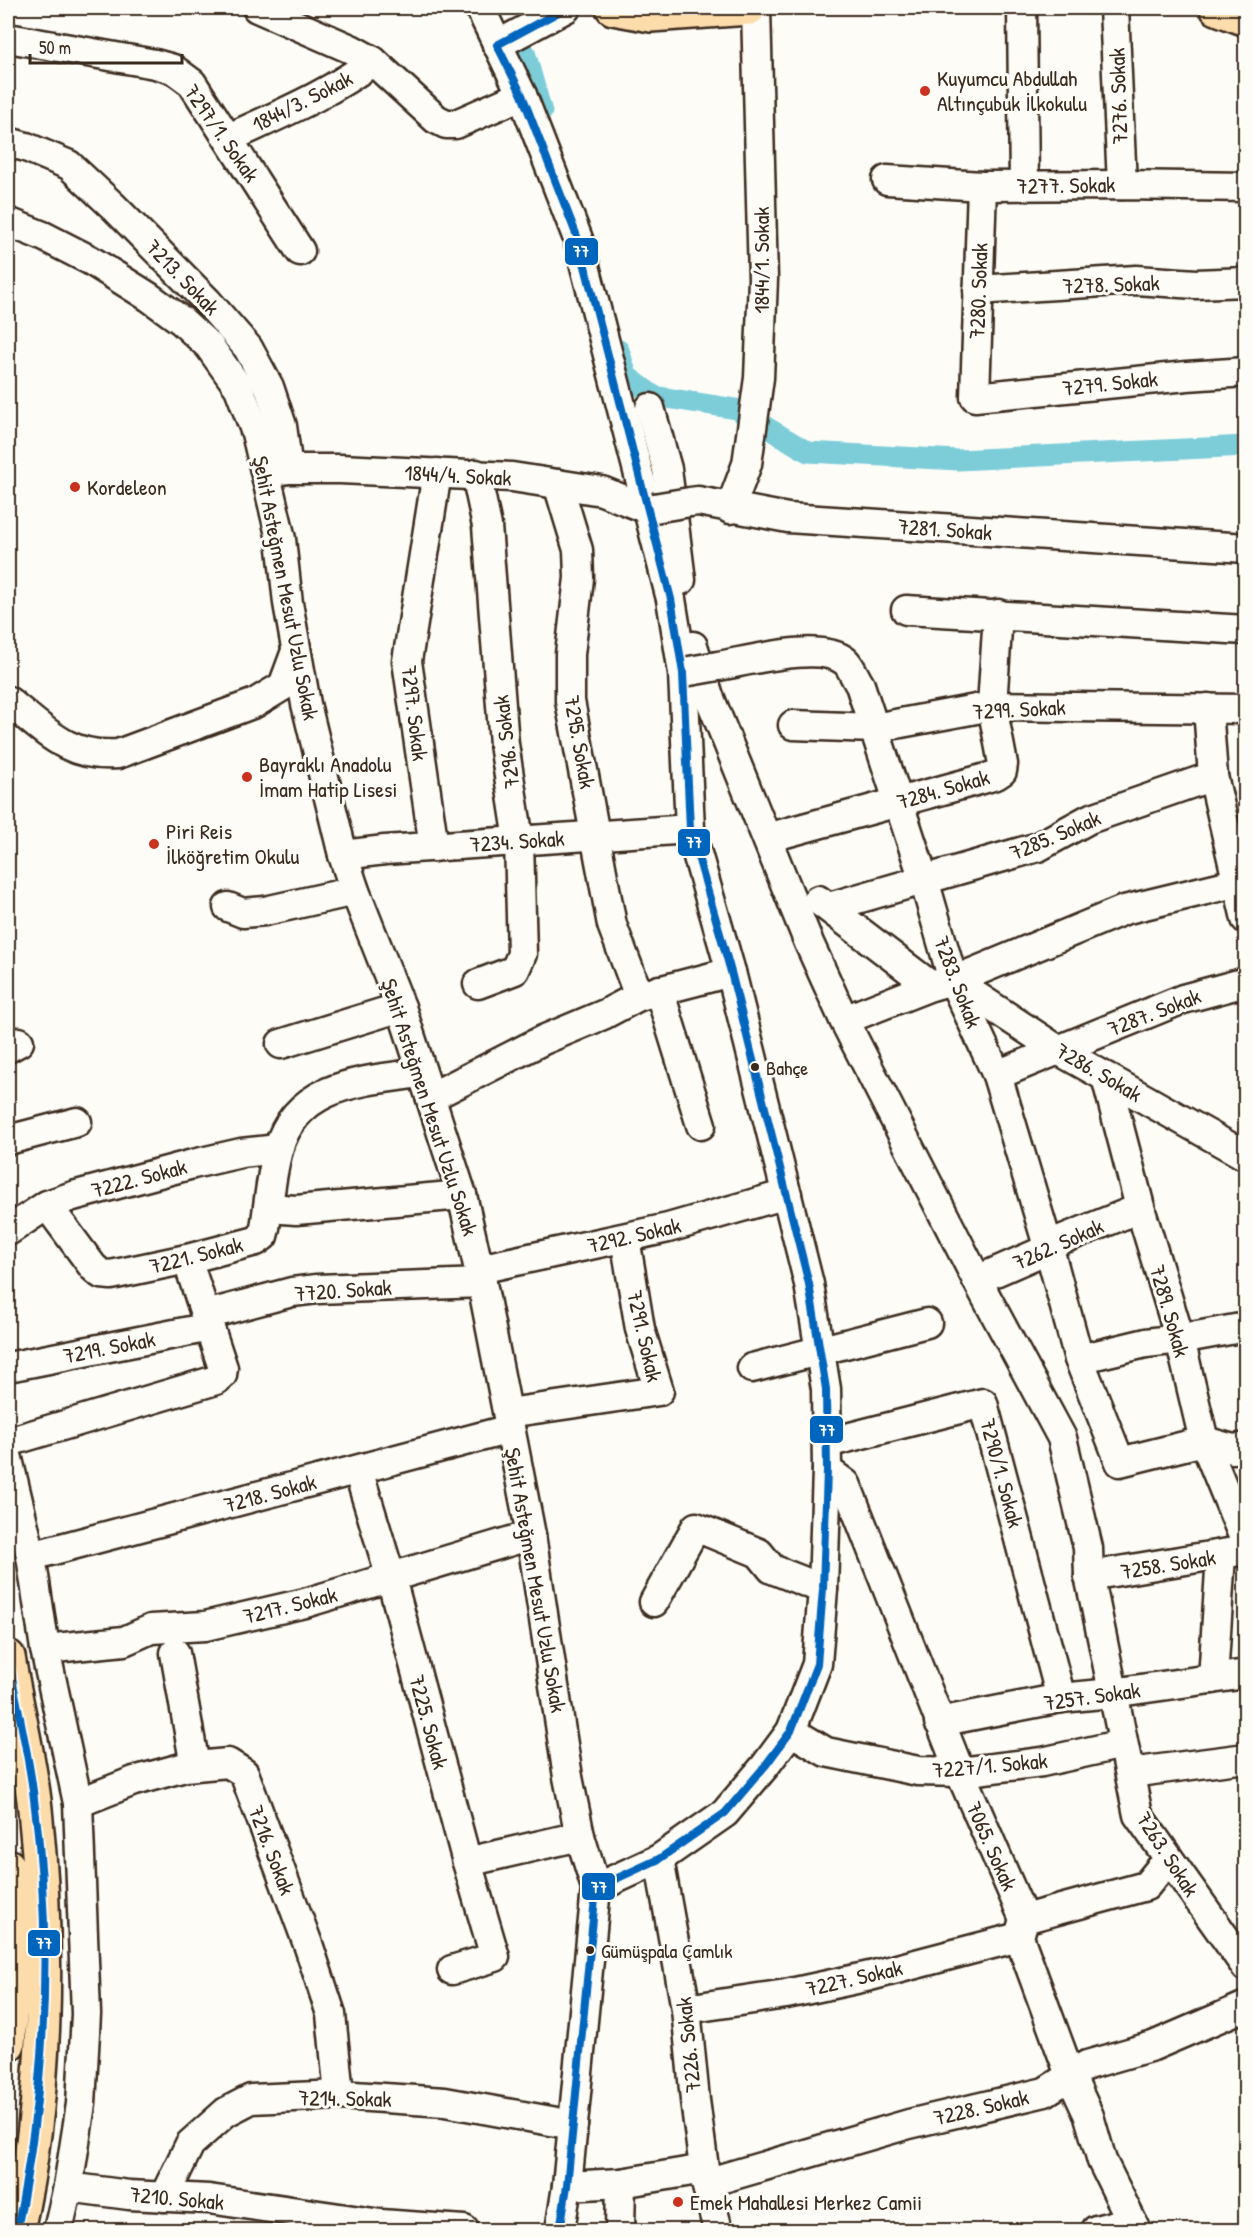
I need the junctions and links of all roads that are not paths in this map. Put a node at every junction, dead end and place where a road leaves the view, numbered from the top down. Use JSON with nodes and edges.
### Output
{"nodes":[{"id":1,"x":257,"y":8,"type":"edge"},
{"id":2,"x":480,"y":8,"type":"edge"},
{"id":3,"x":566,"y":8,"type":"edge"},
{"id":4,"x":613,"y":8,"type":"edge"},
{"id":5,"x":743,"y":8,"type":"edge"},
{"id":6,"x":749,"y":8,"type":"edge"},
{"id":7,"x":756,"y":8,"type":"edge"},
{"id":8,"x":1022,"y":8,"type":"edge"},
{"id":9,"x":1114,"y":8,"type":"edge"},
{"id":10,"x":1217,"y":8,"type":"edge"},
{"id":11,"x":1242,"y":8,"type":"edge"},
{"id":12,"x":707,"y":9,"type":"edge"},
{"id":13,"x":1245,"y":14,"type":"edge"},
{"id":14,"x":1245,"y":19,"type":"edge"},
{"id":15,"x":8,"y":38,"type":"edge"},
{"id":16,"x":497,"y":45,"type":"junction"},
{"id":17,"x":373,"y":61,"type":"junction"},
{"id":18,"x":522,"y":95,"type":"junction"},
{"id":19,"x":229,"y":138,"type":"junction"},
{"id":20,"x":8,"y":142,"type":"edge"},
{"id":21,"x":887,"y":180,"type":"dead end"},
{"id":22,"x":1122,"y":184,"type":"junction"},
{"id":23,"x":982,"y":186,"type":"junction"},
{"id":24,"x":1024,"y":186,"type":"junction"},
{"id":25,"x":1245,"y":187,"type":"edge"},
{"id":26,"x":8,"y":222,"type":"edge"},
{"id":27,"x":300,"y":251,"type":"dead end"},
{"id":28,"x":1245,"y":282,"type":"edge"},
{"id":29,"x":978,"y":290,"type":"junction"},
{"id":30,"x":1245,"y":372,"type":"edge"},
{"id":31,"x":975,"y":397,"type":"joint"},
{"id":32,"x":650,"y":408,"type":"dead end"},
{"id":33,"x":277,"y":470,"type":"junction"},
{"id":34,"x":437,"y":473,"type":"junction"},
{"id":35,"x":476,"y":474,"type":"junction"},
{"id":36,"x":558,"y":484,"type":"junction"},
{"id":37,"x":650,"y":508,"type":"junction"},
{"id":38,"x":730,"y":509,"type":"junction"},
{"id":39,"x":1245,"y":548,"type":"edge"},
{"id":40,"x":906,"y":609,"type":"dead end"},
{"id":41,"x":998,"y":614,"type":"junction"},
{"id":42,"x":1245,"y":630,"type":"edge"},
{"id":43,"x":297,"y":650,"type":"junction"},
{"id":44,"x":683,"y":673,"type":"junction"},
{"id":45,"x":8,"y":701,"type":"edge"},
{"id":46,"x":992,"y":706,"type":"junction"},
{"id":47,"x":1208,"y":708,"type":"junction"},
{"id":48,"x":1245,"y":708,"type":"edge"},
{"id":49,"x":793,"y":725,"type":"dead end"},
{"id":50,"x":874,"y":728,"type":"junction"},
{"id":51,"x":1214,"y":776,"type":"junction"},
{"id":52,"x":899,"y":801,"type":"junction"},
{"id":53,"x":690,"y":830,"type":"junction"},
{"id":54,"x":595,"y":837,"type":"junction"},
{"id":55,"x":767,"y":838,"type":"junction"},
{"id":56,"x":519,"y":840,"type":"junction"},
{"id":57,"x":434,"y":848,"type":"junction"},
{"id":58,"x":343,"y":855,"type":"junction"},
{"id":59,"x":783,"y":878,"type":"junction"},
{"id":60,"x":924,"y":880,"type":"junction"},
{"id":61,"x":1239,"y":882,"type":"junction"},
{"id":62,"x":355,"y":891,"type":"junction"},
{"id":63,"x":228,"y":907,"type":"dead end"},
{"id":64,"x":829,"y":907,"type":"junction"},
{"id":65,"x":1245,"y":919,"type":"edge"},
{"id":66,"x":731,"y":972,"type":"junction"},
{"id":67,"x":948,"y":981,"type":"junction"},
{"id":68,"x":1245,"y":982,"type":"edge"},
{"id":69,"x":478,"y":984,"type":"dead end"},
{"id":70,"x":649,"y":993,"type":"junction"},
{"id":71,"x":400,"y":1007,"type":"junction"},
{"id":72,"x":844,"y":1020,"type":"junction"},
{"id":73,"x":281,"y":1044,"type":"dead end"},
{"id":74,"x":1058,"y":1050,"type":"junction"},
{"id":75,"x":997,"y":1075,"type":"junction"},
{"id":76,"x":1106,"y":1077,"type":"junction"},
{"id":77,"x":426,"y":1085,"type":"junction"},
{"id":78,"x":77,"y":1122,"type":"dead end"},
{"id":79,"x":700,"y":1125,"type":"dead end"},
{"id":80,"x":8,"y":1140,"type":"edge"},
{"id":81,"x":278,"y":1149,"type":"junction"},
{"id":82,"x":1245,"y":1156,"type":"edge"},
{"id":83,"x":787,"y":1194,"type":"junction"},
{"id":84,"x":462,"y":1195,"type":"junction"},
{"id":85,"x":47,"y":1205,"type":"junction"},
{"id":86,"x":268,"y":1208,"type":"junction"},
{"id":87,"x":1141,"y":1210,"type":"junction"},
{"id":88,"x":8,"y":1231,"type":"edge"},
{"id":89,"x":625,"y":1238,"type":"junction"},
{"id":90,"x":1048,"y":1245,"type":"junction"},
{"id":91,"x":187,"y":1259,"type":"junction"},
{"id":92,"x":481,"y":1276,"type":"junction"},
{"id":93,"x":977,"y":1280,"type":"junction"},
{"id":94,"x":208,"y":1321,"type":"junction"},
{"id":95,"x":927,"y":1323,"type":"dead end"},
{"id":96,"x":1245,"y":1327,"type":"edge"},
{"id":97,"x":1180,"y":1340,"type":"junction"},
{"id":98,"x":821,"y":1351,"type":"junction"},
{"id":99,"x":1079,"y":1359,"type":"junction"},
{"id":100,"x":8,"y":1367,"type":"edge"},
{"id":101,"x":752,"y":1368,"type":"dead end"},
{"id":102,"x":509,"y":1421,"type":"junction"},
{"id":103,"x":1204,"y":1441,"type":"junction"},
{"id":104,"x":8,"y":1442,"type":"edge"},
{"id":105,"x":827,"y":1443,"type":"junction"},
{"id":106,"x":1245,"y":1447,"type":"edge"},
{"id":107,"x":8,"y":1459,"type":"edge"},
{"id":108,"x":358,"y":1470,"type":"junction"},
{"id":109,"x":827,"y":1470,"type":"junction"},
{"id":110,"x":531,"y":1535,"type":"junction"},
{"id":111,"x":1237,"y":1549,"type":"edge"},
{"id":112,"x":30,"y":1556,"type":"junction"},
{"id":113,"x":1089,"y":1576,"type":"junction"},
{"id":114,"x":391,"y":1578,"type":"junction"},
{"id":115,"x":823,"y":1589,"type":"junction"},
{"id":116,"x":654,"y":1602,"type":"dead end"},
{"id":117,"x":45,"y":1649,"type":"junction"},
{"id":118,"x":175,"y":1653,"type":"dead end"},
{"id":119,"x":8,"y":1657,"type":"edge"},
{"id":120,"x":1245,"y":1674,"type":"edge"},
{"id":121,"x":1214,"y":1679,"type":"junction"},
{"id":122,"x":1112,"y":1693,"type":"junction"},
{"id":123,"x":1061,"y":1698,"type":"junction"},
{"id":124,"x":939,"y":1722,"type":"junction"},
{"id":125,"x":791,"y":1731,"type":"junction"},
{"id":126,"x":1123,"y":1744,"type":"junction"},
{"id":127,"x":1245,"y":1758,"type":"edge"},
{"id":128,"x":195,"y":1766,"type":"junction"},
{"id":129,"x":960,"y":1772,"type":"junction"},
{"id":130,"x":1130,"y":1773,"type":"junction"},
{"id":131,"x":78,"y":1803,"type":"junction"},
{"id":132,"x":580,"y":1836,"type":"junction"},
{"id":133,"x":659,"y":1859,"type":"junction"},
{"id":134,"x":467,"y":1862,"type":"junction"},
{"id":135,"x":1172,"y":1864,"type":"junction"},
{"id":136,"x":8,"y":1866,"type":"edge"},
{"id":137,"x":596,"y":1888,"type":"junction"},
{"id":138,"x":1021,"y":1928,"type":"junction"},
{"id":139,"x":1245,"y":1967,"type":"edge"},
{"id":140,"x":452,"y":1970,"type":"dead end"},
{"id":141,"x":1245,"y":2006,"type":"edge"},
{"id":142,"x":686,"y":2009,"type":"junction"},
{"id":143,"x":8,"y":2044,"type":"edge"},
{"id":144,"x":1070,"y":2075,"type":"junction"},
{"id":145,"x":339,"y":2095,"type":"junction"},
{"id":146,"x":573,"y":2125,"type":"junction"},
{"id":147,"x":705,"y":2176,"type":"junction"},
{"id":148,"x":621,"y":2182,"type":"junction"},
{"id":149,"x":567,"y":2186,"type":"junction"},
{"id":150,"x":68,"y":2187,"type":"junction"},
{"id":151,"x":164,"y":2197,"type":"junction"},
{"id":152,"x":1133,"y":2226,"type":"edge"},
{"id":153,"x":435,"y":2229,"type":"edge"},
{"id":154,"x":17,"y":2230,"type":"edge"},
{"id":155,"x":58,"y":2230,"type":"edge"},
{"id":156,"x":464,"y":2230,"type":"edge"},
{"id":157,"x":560,"y":2230,"type":"edge"},
{"id":158,"x":620,"y":2230,"type":"edge"},
{"id":159,"x":718,"y":2230,"type":"edge"},
{"id":160,"x":1096,"y":2230,"type":"edge"}],
"edges":[{"from":1,"to":17,"type":"street"},
{"from":2,"to":16,"type":"street"},
{"from":3,"to":16,"type":"street"},
{"from":4,"to":12,"type":"main road"},
{"from":5,"to":6,"type":"main road"},
{"from":5,"to":12,"type":"main road"},
{"from":7,"to":38,"type":"street","name":"1844/1. Sokak"},
{"from":8,"to":24,"type":"street"},
{"from":9,"to":22,"type":"street","name":"7276. Sokak"},
{"from":10,"to":14,"type":"main road"},
{"from":11,"to":13,"type":"main road"},
{"from":15,"to":19,"type":"street","name":"7297/1. Sokak"},
{"from":16,"to":18,"type":"street"},
{"from":17,"to":18,"type":"street"},
{"from":17,"to":19,"type":"street","name":"1844/3. Sokak"},
{"from":18,"to":37,"type":"street"},
{"from":19,"to":27,"type":"street","name":"7297/1. Sokak"},
{"from":20,"to":33,"type":"street","name":"7213. Sokak"},
{"from":21,"to":23,"type":"street","name":"7277. Sokak"},
{"from":22,"to":24,"type":"street","name":"7277. Sokak"},
{"from":22,"to":25,"type":"street","name":"7277. Sokak"},
{"from":23,"to":24,"type":"street","name":"7277. Sokak"},
{"from":23,"to":29,"type":"street","name":"7280. Sokak"},
{"from":26,"to":33,"type":"street","name":"Şehit Asteğmen Mesut Uzlu Sokak"},
{"from":28,"to":29,"type":"street","name":"7278. Sokak"},
{"from":29,"to":31,"type":"street","name":"7280. Sokak"},
{"from":30,"to":31,"type":"street","name":"7279. Sokak"},
{"from":32,"to":55,"type":"street","name":"7263. Sokak"},
{"from":33,"to":34,"type":"street","name":"1844/4. Sokak"},
{"from":33,"to":43,"type":"street","name":"Şehit Asteğmen Mesut Uzlu Sokak"},
{"from":34,"to":35,"type":"street","name":"1844/4. Sokak"},
{"from":34,"to":57,"type":"street","name":"7297. Sokak"},
{"from":35,"to":36,"type":"street","name":"1844/4. Sokak"},
{"from":35,"to":56,"type":"street","name":"7296. Sokak"},
{"from":36,"to":37,"type":"street","name":"1844/4. Sokak"},
{"from":36,"to":54,"type":"street","name":"7295. Sokak"},
{"from":37,"to":38,"type":"street","name":"7281. Sokak","bridge":true},
{"from":37,"to":44,"type":"street"},
{"from":38,"to":39,"type":"street","name":"7281. Sokak"},
{"from":40,"to":41,"type":"street"},
{"from":41,"to":42,"type":"street"},
{"from":41,"to":46,"type":"street","name":"7284. Sokak"},
{"from":43,"to":45,"type":"street"},
{"from":43,"to":58,"type":"street","name":"Şehit Asteğmen Mesut Uzlu Sokak"},
{"from":44,"to":50,"type":"street","name":"7283. Sokak","bridge":true},
{"from":44,"to":53,"type":"street"},
{"from":46,"to":47,"type":"street","name":"7299. Sokak"},
{"from":46,"to":50,"type":"street","name":"7299. Sokak"},
{"from":46,"to":52,"type":"street","name":"7284. Sokak"},
{"from":47,"to":48,"type":"street","name":"7299. Sokak"},
{"from":47,"to":51,"type":"street"},
{"from":49,"to":50,"type":"street","name":"7299. Sokak"},
{"from":50,"to":52,"type":"street","name":"7283. Sokak"},
{"from":51,"to":60,"type":"street","name":"7285. Sokak"},
{"from":51,"to":61,"type":"street"},
{"from":52,"to":55,"type":"street","name":"7284. Sokak"},
{"from":52,"to":60,"type":"street","name":"7283. Sokak"},
{"from":53,"to":54,"type":"street","name":"7234. Sokak"},
{"from":53,"to":66,"type":"street"},
{"from":54,"to":56,"type":"street","name":"7234. Sokak"},
{"from":54,"to":70,"type":"street","name":"7295. Sokak"},
{"from":55,"to":59,"type":"street","name":"7263. Sokak"},
{"from":56,"to":57,"type":"street","name":"7234. Sokak"},
{"from":56,"to":69,"type":"street","name":"7296. Sokak"},
{"from":57,"to":58,"type":"street","name":"7234. Sokak"},
{"from":58,"to":62,"type":"street","name":"Şehit Asteğmen Mesut Uzlu Sokak"},
{"from":59,"to":64,"type":"street","name":"7286. Sokak"},
{"from":59,"to":72,"type":"street","name":"7263. Sokak"},
{"from":60,"to":64,"type":"street","name":"7285. Sokak"},
{"from":60,"to":67,"type":"street","name":"7283. Sokak"},
{"from":61,"to":65,"type":"street"},
{"from":61,"to":67,"type":"street"},
{"from":62,"to":63,"type":"street"},
{"from":62,"to":71,"type":"street","name":"Şehit Asteğmen Mesut Uzlu Sokak"},
{"from":64,"to":67,"type":"street","name":"7286. Sokak"},
{"from":66,"to":70,"type":"street"},
{"from":66,"to":83,"type":"street"},
{"from":67,"to":72,"type":"street"},
{"from":67,"to":74,"type":"street","name":"7286. Sokak"},
{"from":67,"to":75,"type":"street","name":"7283. Sokak"},
{"from":68,"to":74,"type":"street","name":"7287. Sokak"},
{"from":70,"to":77,"type":"street"},
{"from":70,"to":79,"type":"street","name":"7295. Sokak"},
{"from":71,"to":73,"type":"street"},
{"from":71,"to":77,"type":"street","name":"Şehit Asteğmen Mesut Uzlu Sokak"},
{"from":72,"to":93,"type":"street","name":"7263. Sokak"},
{"from":74,"to":75,"type":"street","name":"7287. Sokak"},
{"from":74,"to":76,"type":"street","name":"7286. Sokak"},
{"from":75,"to":90,"type":"street","name":"7283. Sokak"},
{"from":76,"to":82,"type":"street","name":"7286. Sokak"},
{"from":76,"to":87,"type":"street","name":"7289. Sokak"},
{"from":77,"to":81,"type":"street"},
{"from":77,"to":84,"type":"street","name":"Şehit Asteğmen Mesut Uzlu Sokak"},
{"from":78,"to":80,"type":"street"},
{"from":81,"to":85,"type":"street","name":"7222. Sokak"},
{"from":81,"to":86,"type":"street"},
{"from":83,"to":89,"type":"street","name":"7292. Sokak"},
{"from":83,"to":98,"type":"street"},
{"from":84,"to":86,"type":"street"},
{"from":84,"to":92,"type":"street","name":"Şehit Asteğmen Mesut Uzlu Sokak"},
{"from":85,"to":88,"type":"street","name":"7222. Sokak"},
{"from":85,"to":91,"type":"street","name":"7221. Sokak"},
{"from":86,"to":91,"type":"street","name":"7221. Sokak"},
{"from":87,"to":90,"type":"street","name":"7262. Sokak"},
{"from":87,"to":97,"type":"street","name":"7289. Sokak"},
{"from":89,"to":92,"type":"street","name":"7292. Sokak"},
{"from":89,"to":102,"type":"street","name":"7291. Sokak"},
{"from":90,"to":93,"type":"street","name":"7262. Sokak"},
{"from":90,"to":99,"type":"street","name":"7283. Sokak"},
{"from":91,"to":94,"type":"street"},
{"from":92,"to":94,"type":"street","name":"7720. Sokak"},
{"from":92,"to":102,"type":"street","name":"Şehit Asteğmen Mesut Uzlu Sokak"},
{"from":93,"to":113,"type":"street","name":"7263. Sokak"},
{"from":94,"to":100,"type":"street","name":"7219. Sokak"},
{"from":94,"to":104,"type":"street"},
{"from":95,"to":98,"type":"street"},
{"from":96,"to":97,"type":"street"},
{"from":97,"to":99,"type":"street"},
{"from":97,"to":103,"type":"street","name":"7289. Sokak"},
{"from":98,"to":101,"type":"street"},
{"from":98,"to":105,"type":"street"},
{"from":99,"to":103,"type":"street","name":"7283. Sokak"},
{"from":102,"to":108,"type":"street","name":"7218. Sokak"},
{"from":102,"to":110,"type":"street","name":"Şehit Asteğmen Mesut Uzlu Sokak"},
{"from":103,"to":106,"type":"street"},
{"from":103,"to":111,"type":"street","name":"7289. Sokak"},
{"from":105,"to":109,"type":"street"},
{"from":105,"to":123,"type":"street","name":"7290/1. Sokak"},
{"from":107,"to":112,"type":"street"},
{"from":108,"to":112,"type":"street","name":"7218. Sokak"},
{"from":108,"to":114,"type":"street","name":"7225. Sokak"},
{"from":109,"to":115,"type":"street"},
{"from":109,"to":124,"type":"street","name":"7065. Sokak"},
{"from":110,"to":114,"type":"street","name":"7217. Sokak"},
{"from":110,"to":132,"type":"street","name":"Şehit Asteğmen Mesut Uzlu Sokak"},
{"from":111,"to":113,"type":"street","name":"7258. Sokak"},
{"from":111,"to":121,"type":"street"},
{"from":112,"to":117,"type":"street"},
{"from":113,"to":122,"type":"street","name":"7263. Sokak"},
{"from":114,"to":117,"type":"street","name":"7217. Sokak"},
{"from":114,"to":134,"type":"street","name":"7225. Sokak"},
{"from":115,"to":116,"type":"street"},
{"from":115,"to":125,"type":"street"},
{"from":117,"to":131,"type":"street"},
{"from":118,"to":128,"type":"street"},
{"from":119,"to":154,"type":"main road"},
{"from":120,"to":121,"type":"street","name":"7257. Sokak"},
{"from":121,"to":122,"type":"street","name":"7257. Sokak"},
{"from":122,"to":123,"type":"street","name":"7257. Sokak"},
{"from":122,"to":126,"type":"street","name":"7263. Sokak"},
{"from":123,"to":124,"type":"street","name":"7257. Sokak"},
{"from":124,"to":129,"type":"street","name":"7065. Sokak"},
{"from":125,"to":129,"type":"street","name":"7227/1. Sokak"},
{"from":125,"to":133,"type":"street"},
{"from":126,"to":129,"type":"street","name":"7227/1. Sokak"},
{"from":126,"to":130,"type":"street","name":"7263. Sokak"},
{"from":127,"to":130,"type":"street"},
{"from":128,"to":131,"type":"street","name":"7216. Sokak"},
{"from":128,"to":145,"type":"street","name":"7216. Sokak"},
{"from":129,"to":138,"type":"street","name":"7065. Sokak"},
{"from":130,"to":135,"type":"street","name":"7263. Sokak"},
{"from":131,"to":150,"type":"street"},
{"from":132,"to":134,"type":"street"},
{"from":132,"to":137,"type":"street","name":"Şehit Asteğmen Mesut Uzlu Sokak"},
{"from":133,"to":137,"type":"street"},
{"from":133,"to":142,"type":"street","name":"7226. Sokak"},
{"from":134,"to":140,"type":"street","name":"7225. Sokak"},
{"from":135,"to":138,"type":"street","name":"7227. Sokak"},
{"from":135,"to":139,"type":"street","name":"7263. Sokak"},
{"from":136,"to":143,"type":"main road"},
{"from":137,"to":146,"type":"street","name":"Şehit Asteğmen Mesut Uzlu Sokak"},
{"from":138,"to":142,"type":"street","name":"7227. Sokak"},
{"from":138,"to":144,"type":"street","name":"7065. Sokak"},
{"from":141,"to":144,"type":"street","name":"7228. Sokak"},
{"from":142,"to":147,"type":"street","name":"7226. Sokak"},
{"from":144,"to":147,"type":"street","name":"7228. Sokak"},
{"from":144,"to":152,"type":"street","name":"7065. Sokak"},
{"from":145,"to":146,"type":"street","name":"7214. Sokak"},
{"from":145,"to":151,"type":"street","name":"7214. Sokak"},
{"from":146,"to":149,"type":"street","name":"Şehit Asteğmen Mesut Uzlu Sokak"},
{"from":147,"to":148,"type":"street","name":"7228. Sokak"},
{"from":147,"to":159,"type":"street","name":"7226. Sokak"},
{"from":148,"to":149,"type":"street","name":"7228. Sokak"},
{"from":148,"to":158,"type":"street"},
{"from":149,"to":157,"type":"street","name":"Şehit Asteğmen Mesut Uzlu Sokak"},
{"from":150,"to":151,"type":"street","name":"7210. Sokak"},
{"from":150,"to":155,"type":"street"},
{"from":151,"to":153,"type":"street","name":"7210. Sokak"},
{"from":152,"to":160,"type":"street"},
{"from":153,"to":156,"type":"street","name":"7210. Sokak"}]}
